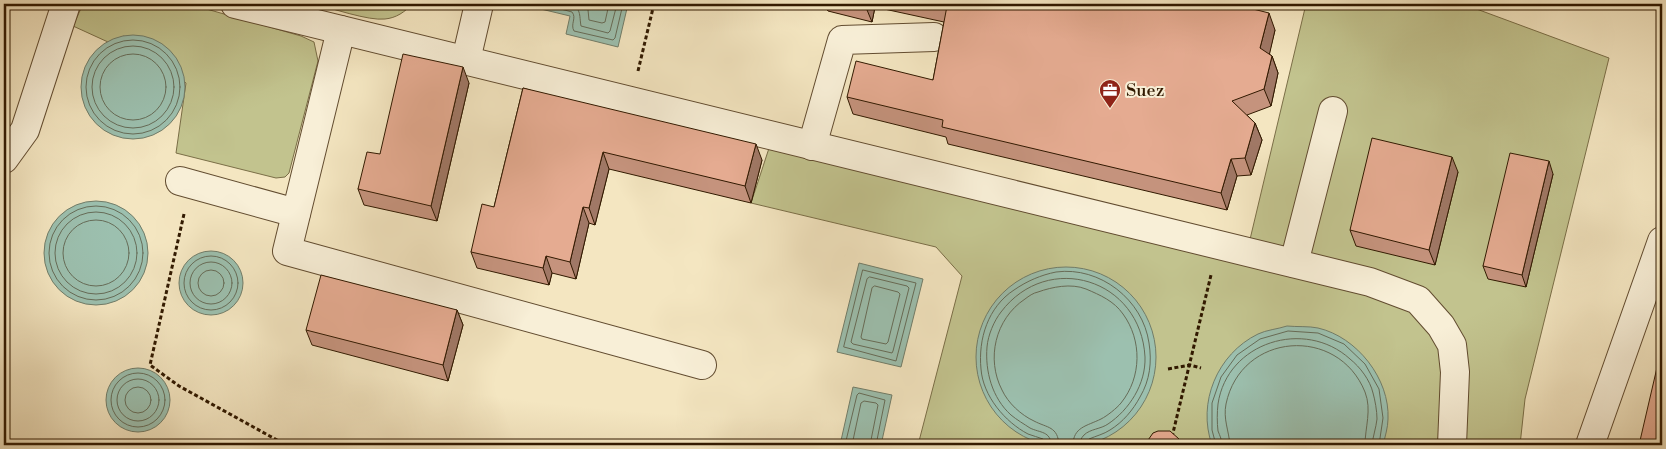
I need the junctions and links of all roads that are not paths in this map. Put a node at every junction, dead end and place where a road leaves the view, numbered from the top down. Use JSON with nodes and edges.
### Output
{"nodes":[{"id":1,"x":66,"y":4,"type":"edge"},
{"id":2,"x":235,"y":4,"type":"edge"},
{"id":3,"x":479,"y":4,"type":"edge"},
{"id":4,"x":341,"y":30,"type":"junction"},
{"id":5,"x":934,"y":37,"type":"dead end"},
{"id":6,"x":466,"y":60,"type":"junction"},
{"id":7,"x":1333,"y":111,"type":"dead end"},
{"id":8,"x":812,"y":146,"type":"junction"},
{"id":9,"x":4,"y":159,"type":"edge"},
{"id":10,"x":185,"y":183,"type":"road end"},
{"id":11,"x":296,"y":213,"type":"junction"},
{"id":12,"x":1662,"y":241,"type":"edge"},
{"id":13,"x":1294,"y":263,"type":"junction"},
{"id":14,"x":702,"y":364,"type":"dead end"},
{"id":15,"x":1452,"y":445,"type":"edge"},
{"id":16,"x":1590,"y":445,"type":"edge"}],
"edges":[{"from":1,"to":9,"type":"street"},
{"from":2,"to":4,"type":"street"},
{"from":3,"to":6,"type":"street"},
{"from":4,"to":6,"type":"street"},
{"from":4,"to":11,"type":"street"},
{"from":5,"to":8,"type":"street"},
{"from":6,"to":8,"type":"street"},
{"from":7,"to":13,"type":"street"},
{"from":8,"to":13,"type":"street"},
{"from":10,"to":11,"type":"street"},
{"from":11,"to":14,"type":"street"},
{"from":12,"to":16,"type":"street"},
{"from":13,"to":15,"type":"street"}]}
